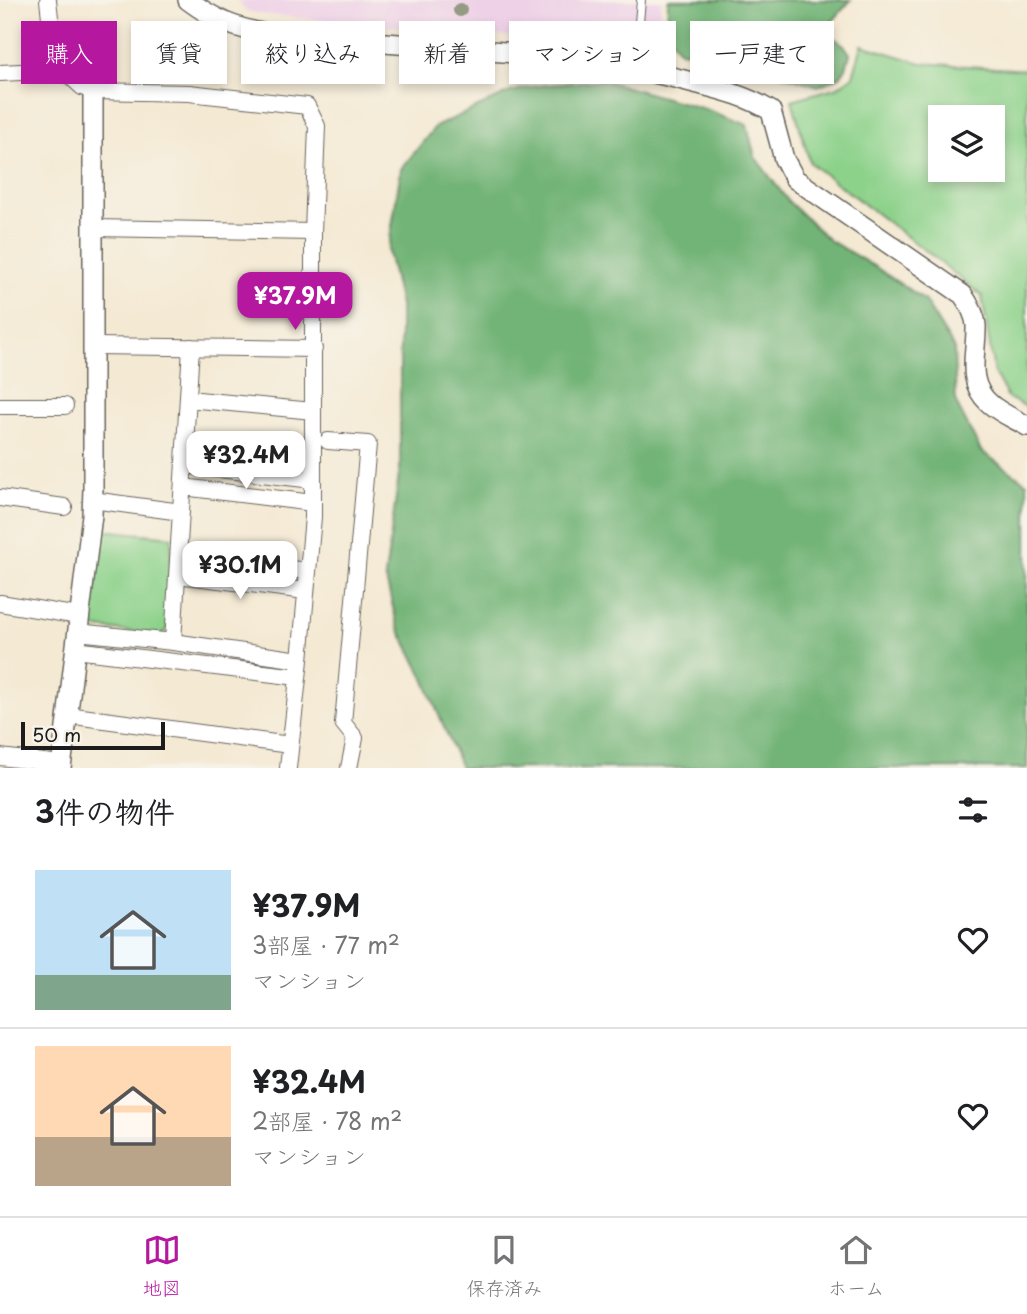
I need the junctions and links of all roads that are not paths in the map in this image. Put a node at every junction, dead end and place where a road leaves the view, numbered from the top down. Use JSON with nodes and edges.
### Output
{"nodes":[{"id":1,"x":48,"y":0,"type":"edge"},
{"id":2,"x":188,"y":0,"type":"edge"},
{"id":3,"x":641,"y":0,"type":"edge"},
{"id":4,"x":50,"y":21,"type":"edge"},
{"id":5,"x":639,"y":21,"type":"edge"},
{"id":6,"x":509,"y":52,"type":"edge"},
{"id":7,"x":21,"y":72,"type":"edge"},
{"id":8,"x":0,"y":73,"type":"edge"},
{"id":9,"x":676,"y":78,"type":"edge"},
{"id":10,"x":78,"y":84,"type":"edge"},
{"id":11,"x":93,"y":91,"type":"junction"},
{"id":12,"x":93,"y":228,"type":"junction"},
{"id":13,"x":313,"y":232,"type":"junction"},
{"id":14,"x":94,"y":346,"type":"junction"},
{"id":15,"x":191,"y":346,"type":"junction"},
{"id":16,"x":314,"y":349,"type":"junction"},
{"id":17,"x":188,"y":399,"type":"junction"},
{"id":18,"x":0,"y":406,"type":"edge"},
{"id":19,"x":65,"y":406,"type":"dead end"},
{"id":20,"x":313,"y":411,"type":"junction"},
{"id":21,"x":1027,"y":426,"type":"edge"},
{"id":22,"x":328,"y":441,"type":"dead end"},
{"id":23,"x":184,"y":465,"type":"junction"},
{"id":24,"x":313,"y":480,"type":"junction"},
{"id":25,"x":183,"y":487,"type":"junction"},
{"id":26,"x":0,"y":498,"type":"edge"},
{"id":27,"x":92,"y":500,"type":"junction"},
{"id":28,"x":313,"y":503,"type":"junction"},
{"id":29,"x":64,"y":507,"type":"dead end"},
{"id":30,"x":181,"y":512,"type":"junction"},
{"id":31,"x":179,"y":556,"type":"junction"},
{"id":32,"x":308,"y":571,"type":"junction"},
{"id":33,"x":178,"y":575,"type":"junction"},
{"id":34,"x":306,"y":591,"type":"junction"},
{"id":35,"x":0,"y":603,"type":"edge"},
{"id":36,"x":77,"y":633,"type":"junction"},
{"id":37,"x":173,"y":642,"type":"junction"},
{"id":38,"x":300,"y":660,"type":"junction"},
{"id":39,"x":298,"y":677,"type":"junction"},
{"id":40,"x":67,"y":716,"type":"junction"},
{"id":41,"x":290,"y":746,"type":"junction"},
{"id":42,"x":0,"y":757,"type":"edge"},
{"id":43,"x":61,"y":766,"type":"edge"},
{"id":44,"x":288,"y":768,"type":"edge"},
{"id":45,"x":349,"y":768,"type":"edge"}],
"edges":[{"from":1,"to":4,"type":"street"},
{"from":2,"to":6,"type":"street"},
{"from":3,"to":5,"type":"lane"},
{"from":7,"to":8,"type":"street"},
{"from":9,"to":21,"type":"street"},
{"from":10,"to":11,"type":"street"},
{"from":11,"to":12,"type":"street"},
{"from":11,"to":13,"type":"street"},
{"from":12,"to":13,"type":"street"},
{"from":12,"to":14,"type":"street"},
{"from":13,"to":16,"type":"street"},
{"from":14,"to":15,"type":"street"},
{"from":14,"to":27,"type":"street"},
{"from":15,"to":16,"type":"street"},
{"from":15,"to":17,"type":"street"},
{"from":16,"to":20,"type":"street"},
{"from":17,"to":20,"type":"street"},
{"from":17,"to":23,"type":"street"},
{"from":18,"to":19,"type":"street"},
{"from":20,"to":24,"type":"street"},
{"from":22,"to":45,"type":"street"},
{"from":23,"to":24,"type":"street"},
{"from":23,"to":25,"type":"street"},
{"from":24,"to":28,"type":"street"},
{"from":25,"to":28,"type":"street"},
{"from":25,"to":30,"type":"street"},
{"from":26,"to":29,"type":"street"},
{"from":27,"to":30,"type":"street"},
{"from":27,"to":36,"type":"street"},
{"from":28,"to":32,"type":"street"},
{"from":30,"to":31,"type":"street"},
{"from":31,"to":32,"type":"street"},
{"from":31,"to":33,"type":"street"},
{"from":32,"to":34,"type":"street"},
{"from":33,"to":34,"type":"street"},
{"from":33,"to":37,"type":"street"},
{"from":34,"to":38,"type":"street"},
{"from":35,"to":36,"type":"street"},
{"from":36,"to":37,"type":"street"},
{"from":36,"to":39,"type":"street"},
{"from":36,"to":40,"type":"street"},
{"from":37,"to":38,"type":"street"},
{"from":38,"to":39,"type":"street"},
{"from":39,"to":41,"type":"street"},
{"from":40,"to":41,"type":"street"},
{"from":40,"to":43,"type":"street"},
{"from":41,"to":44,"type":"street"},
{"from":42,"to":43,"type":"street"}]}
